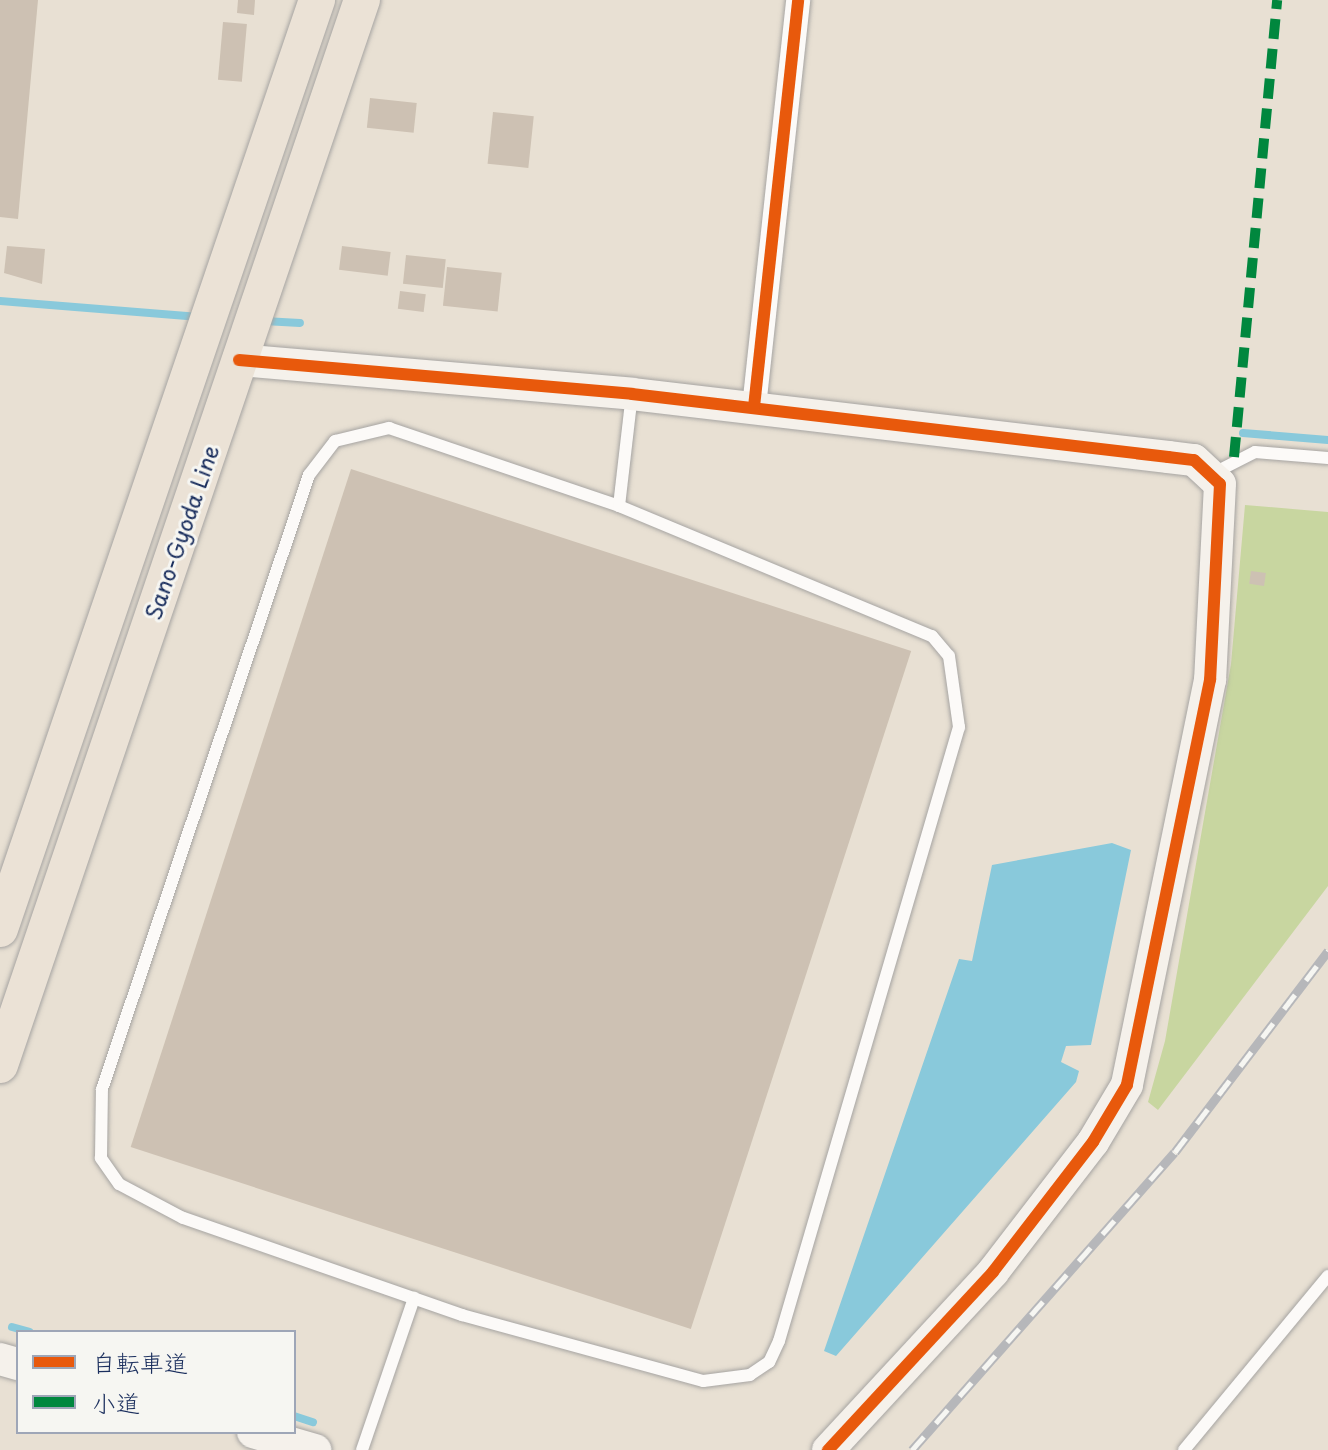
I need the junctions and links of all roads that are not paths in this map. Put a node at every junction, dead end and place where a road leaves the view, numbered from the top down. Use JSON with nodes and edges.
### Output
{"nodes":[{"id":1,"x":317,"y":0,"type":"edge"},
{"id":2,"x":362,"y":0,"type":"edge"},
{"id":3,"x":798,"y":0,"type":"edge"},
{"id":4,"x":239,"y":360,"type":"junction"},
{"id":5,"x":632,"y":394,"type":"junction"},
{"id":6,"x":754,"y":407,"type":"junction"},
{"id":7,"x":1328,"y":458,"type":"edge"},
{"id":8,"x":1212,"y":474,"type":"junction"},
{"id":9,"x":619,"y":506,"type":"junction"},
{"id":10,"x":0,"y":929,"type":"edge"},
{"id":11,"x":0,"y":1065,"type":"edge"},
{"id":12,"x":1328,"y":1276,"type":"edge"},
{"id":13,"x":414,"y":1298,"type":"junction"},
{"id":14,"x":260,"y":1434,"type":"edge"},
{"id":15,"x":315,"y":1450,"type":"edge"},
{"id":16,"x":362,"y":1450,"type":"edge"},
{"id":17,"x":828,"y":1450,"type":"edge"},
{"id":18,"x":1184,"y":1450,"type":"edge"}],
"edges":[{"from":1,"to":10,"type":"main road","name":"Sano-Gyoda Line"},
{"from":2,"to":4,"type":"main road","name":"Sano-Gyoda Line"},
{"from":3,"to":6,"type":"street"},
{"from":4,"to":5,"type":"street"},
{"from":4,"to":11,"type":"main road","name":"Sano-Gyoda Line"},
{"from":5,"to":6,"type":"street"},
{"from":5,"to":9,"type":"lane"},
{"from":6,"to":8,"type":"street"},
{"from":7,"to":8,"type":"lane"},
{"from":8,"to":17,"type":"street"},
{"from":9,"to":13,"type":"lane"},
{"from":9,"to":13,"type":"lane"},
{"from":12,"to":18,"type":"lane"},
{"from":13,"to":16,"type":"lane"},
{"from":14,"to":15,"type":"street"}]}
